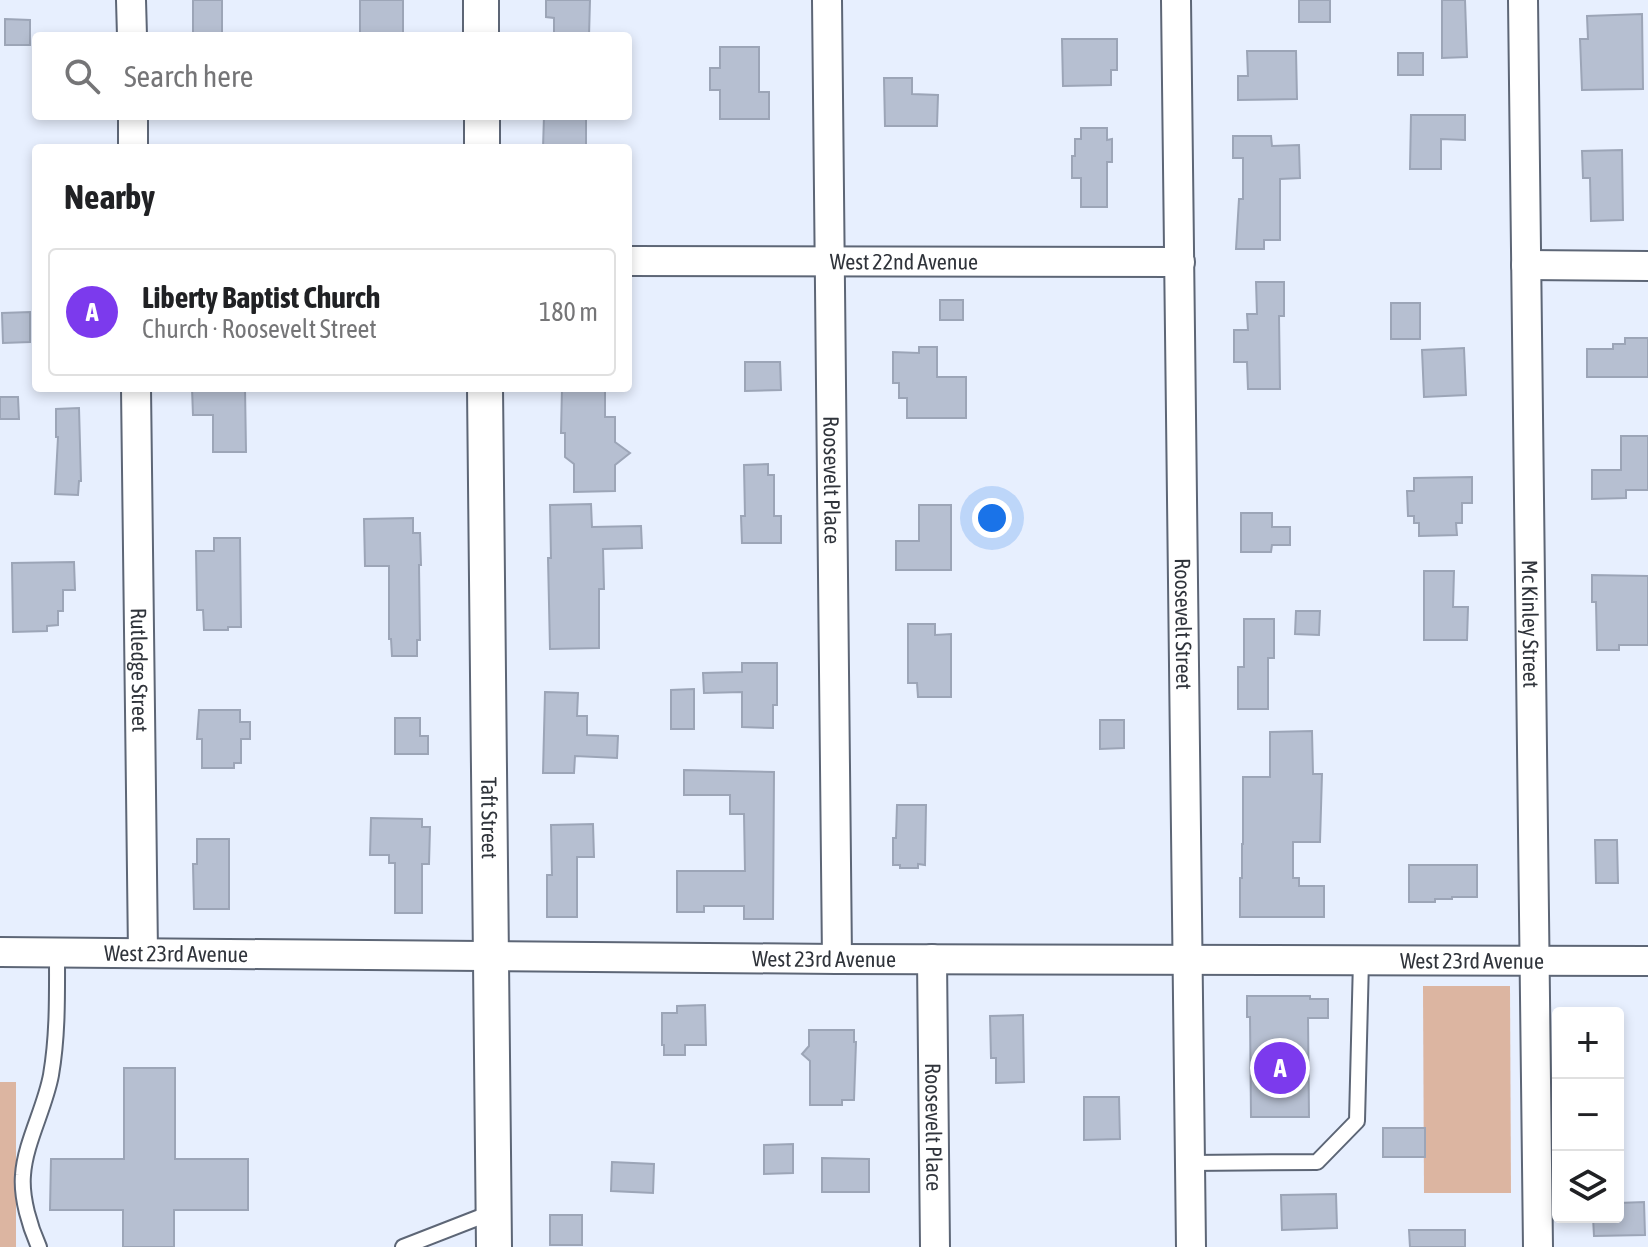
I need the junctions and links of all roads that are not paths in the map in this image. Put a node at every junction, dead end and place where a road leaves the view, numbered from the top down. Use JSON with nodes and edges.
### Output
{"nodes":[{"id":1,"x":131,"y":0,"type":"edge"},
{"id":2,"x":481,"y":0,"type":"edge"},
{"id":3,"x":827,"y":0,"type":"edge"},
{"id":4,"x":1176,"y":0,"type":"edge"},
{"id":5,"x":1523,"y":0,"type":"edge"},
{"id":6,"x":132,"y":32,"type":"edge"},
{"id":7,"x":481,"y":32,"type":"edge"},
{"id":8,"x":133,"y":120,"type":"edge"},
{"id":9,"x":482,"y":120,"type":"edge"},
{"id":10,"x":133,"y":144,"type":"edge"},
{"id":11,"x":482,"y":144,"type":"edge"},
{"id":12,"x":632,"y":261,"type":"edge"},
{"id":13,"x":830,"y":262,"type":"junction"},
{"id":14,"x":1180,"y":262,"type":"junction"},
{"id":15,"x":1526,"y":265,"type":"junction"},
{"id":16,"x":1648,"y":266,"type":"edge"},
{"id":17,"x":136,"y":392,"type":"edge"},
{"id":18,"x":485,"y":392,"type":"edge"},
{"id":19,"x":0,"y":952,"type":"edge"},
{"id":20,"x":57,"y":952,"type":"junction"},
{"id":21,"x":143,"y":953,"type":"junction"},
{"id":22,"x":491,"y":955,"type":"junction"},
{"id":23,"x":837,"y":959,"type":"junction"},
{"id":24,"x":932,"y":959,"type":"junction"},
{"id":25,"x":1188,"y":959,"type":"junction"},
{"id":26,"x":1361,"y":960,"type":"junction"},
{"id":27,"x":1534,"y":960,"type":"junction"},
{"id":28,"x":1648,"y":961,"type":"edge"},
{"id":29,"x":1190,"y":1163,"type":"junction"},
{"id":30,"x":494,"y":1212,"type":"junction"},
{"id":31,"x":39,"y":1247,"type":"edge"},
{"id":32,"x":403,"y":1247,"type":"edge"},
{"id":33,"x":494,"y":1247,"type":"edge"},
{"id":34,"x":935,"y":1247,"type":"edge"},
{"id":35,"x":1191,"y":1247,"type":"edge"},
{"id":36,"x":1538,"y":1247,"type":"edge"}],
"edges":[{"from":1,"to":6,"type":"street"},
{"from":2,"to":7,"type":"street"},
{"from":3,"to":13,"type":"street","name":"Roosevelt Place"},
{"from":4,"to":14,"type":"street","name":"Roosevelt Street"},
{"from":5,"to":15,"type":"street","name":"Mc Kinley Street"},
{"from":8,"to":10,"type":"street"},
{"from":9,"to":11,"type":"street"},
{"from":12,"to":13,"type":"street","name":"West 22nd Avenue"},
{"from":13,"to":14,"type":"street","name":"West 22nd Avenue"},
{"from":13,"to":23,"type":"street","name":"Roosevelt Place"},
{"from":14,"to":25,"type":"street","name":"Roosevelt Street"},
{"from":15,"to":16,"type":"street"},
{"from":15,"to":27,"type":"street","name":"Mc Kinley Street"},
{"from":17,"to":21,"type":"street","name":"Rutledge Street"},
{"from":18,"to":22,"type":"street","name":"Taft Street"},
{"from":19,"to":20,"type":"street","name":"West 23rd Avenue"},
{"from":20,"to":21,"type":"street","name":"West 23rd Avenue"},
{"from":20,"to":31,"type":"lane"},
{"from":21,"to":22,"type":"street","name":"West 23rd Avenue"},
{"from":22,"to":23,"type":"street","name":"West 23rd Avenue"},
{"from":22,"to":30,"type":"street","name":"Taft Street"},
{"from":23,"to":24,"type":"street","name":"West 23rd Avenue"},
{"from":24,"to":25,"type":"street","name":"West 23rd Avenue"},
{"from":24,"to":34,"type":"street","name":"Roosevelt Place"},
{"from":25,"to":26,"type":"street","name":"West 23rd Avenue"},
{"from":25,"to":29,"type":"street","name":"Roosevelt Street"},
{"from":26,"to":27,"type":"street","name":"West 23rd Avenue"},
{"from":26,"to":29,"type":"lane"},
{"from":27,"to":28,"type":"street","name":"West 23rd Avenue"},
{"from":27,"to":36,"type":"street","name":"Mc Kinley Street"},
{"from":29,"to":35,"type":"street","name":"Roosevelt Street"},
{"from":30,"to":32,"type":"lane"},
{"from":30,"to":33,"type":"street","name":"Taft Street"}]}
